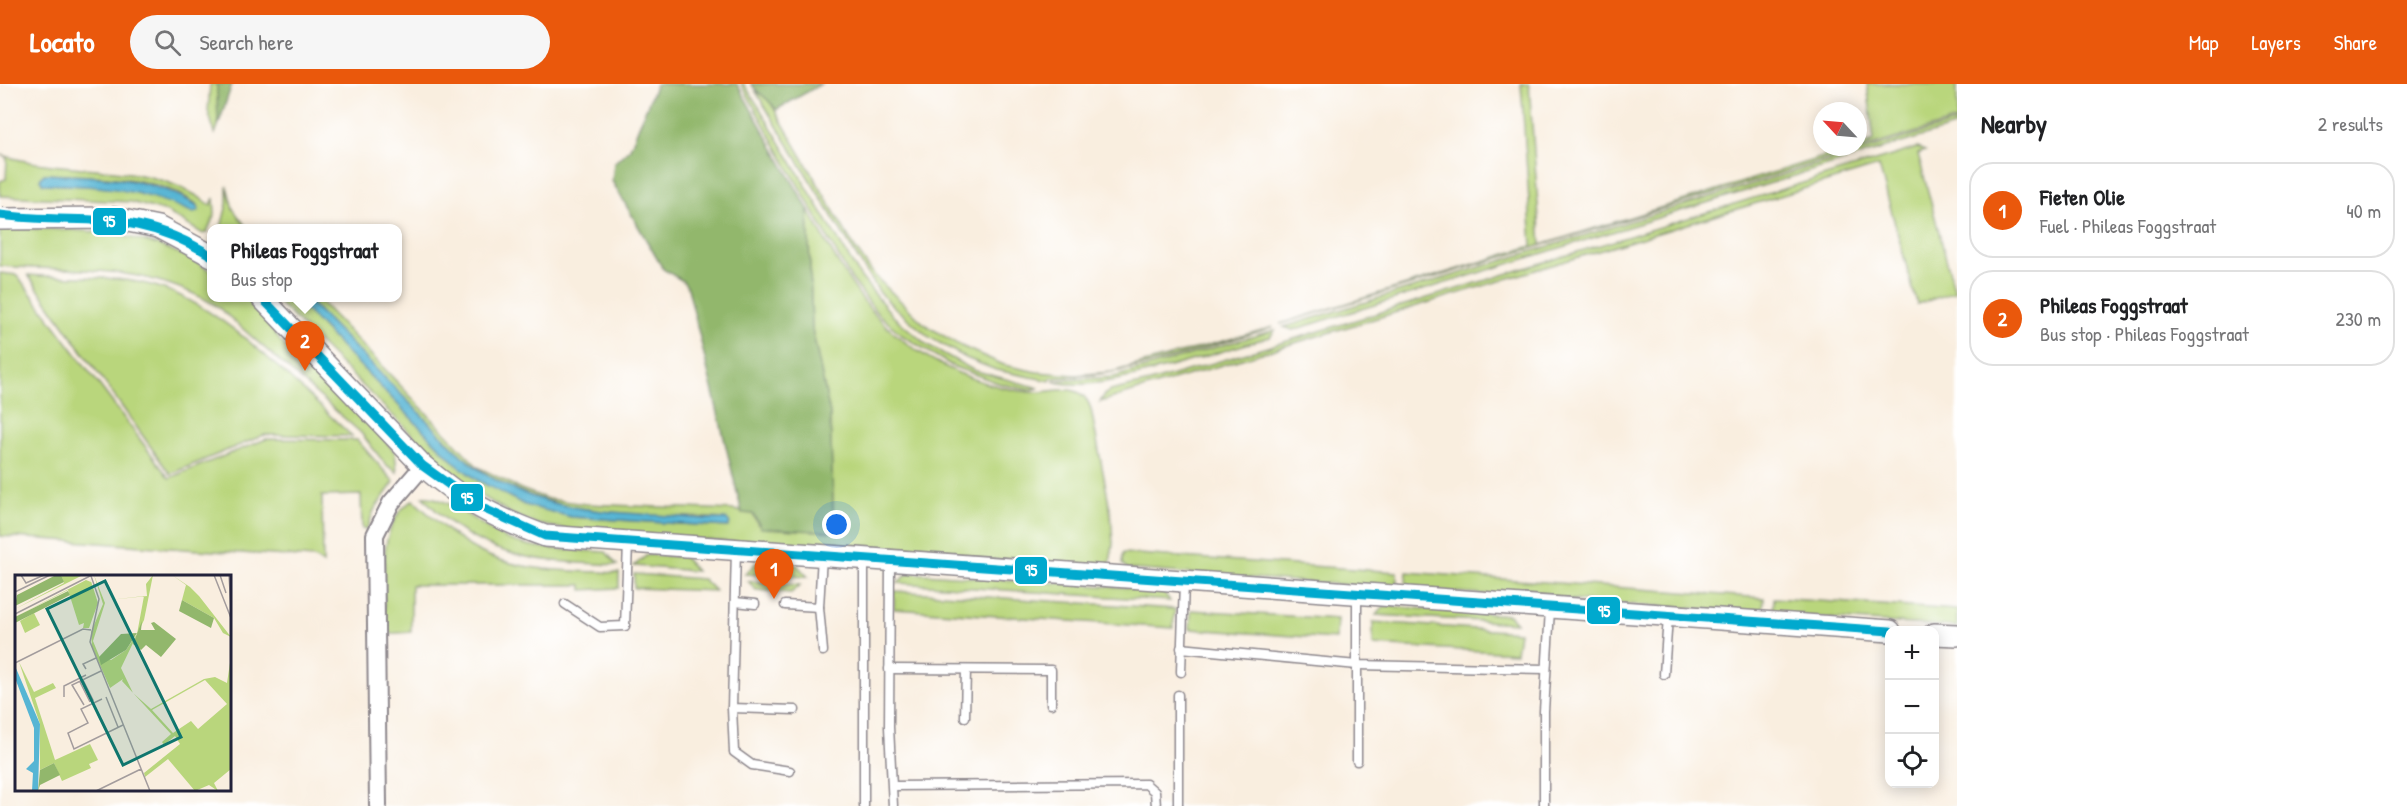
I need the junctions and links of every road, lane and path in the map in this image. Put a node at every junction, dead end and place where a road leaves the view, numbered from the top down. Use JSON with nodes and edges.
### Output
{"nodes":[{"id":1,"x":5,"y":217,"type":"edge"},
{"id":2,"x":207,"y":253,"type":"edge"},
{"id":3,"x":267,"y":302,"type":"edge"},
{"id":4,"x":423,"y":466,"type":"junction"},
{"id":5,"x":628,"y":543,"type":"junction"},
{"id":6,"x":736,"y":550,"type":"junction"},
{"id":7,"x":822,"y":556,"type":"junction"},
{"id":8,"x":864,"y":559,"type":"junction"},
{"id":9,"x":890,"y":561,"type":"junction"},
{"id":10,"x":1184,"y":581,"type":"junction"},
{"id":11,"x":1357,"y":595,"type":"junction"},
{"id":12,"x":735,"y":602,"type":"junction"},
{"id":13,"x":755,"y":603,"type":"dead end"},
{"id":14,"x":565,"y":604,"type":"dead end"},
{"id":15,"x":785,"y":605,"type":"dead end"},
{"id":16,"x":819,"y":607,"type":"junction"},
{"id":17,"x":1550,"y":608,"type":"junction"},
{"id":18,"x":1668,"y":616,"type":"junction"},
{"id":19,"x":1885,"y":631,"type":"edge"},
{"id":20,"x":1939,"y":634,"type":"edge"},
{"id":21,"x":1957,"y":636,"type":"edge"},
{"id":22,"x":1181,"y":648,"type":"junction"},
{"id":23,"x":823,"y":651,"type":"dead end"},
{"id":24,"x":1357,"y":665,"type":"junction"},
{"id":25,"x":889,"y":669,"type":"junction"},
{"id":26,"x":1546,"y":669,"type":"junction"},
{"id":27,"x":966,"y":670,"type":"junction"},
{"id":28,"x":1181,"y":672,"type":"dead end"},
{"id":29,"x":1664,"y":674,"type":"dead end"},
{"id":30,"x":1178,"y":695,"type":"dead end"},
{"id":31,"x":1051,"y":704,"type":"dead end"},
{"id":32,"x":732,"y":708,"type":"junction"},
{"id":33,"x":795,"y":710,"type":"dead end"},
{"id":34,"x":965,"y":717,"type":"dead end"},
{"id":35,"x":1357,"y":761,"type":"dead end"},
{"id":36,"x":790,"y":771,"type":"dead end"},
{"id":37,"x":894,"y":786,"type":"junction"},
{"id":38,"x":378,"y":806,"type":"edge"},
{"id":39,"x":864,"y":806,"type":"edge"},
{"id":40,"x":894,"y":806,"type":"edge"},
{"id":41,"x":1156,"y":806,"type":"edge"},
{"id":42,"x":1178,"y":806,"type":"edge"},
{"id":43,"x":1544,"y":806,"type":"edge"}],
"edges":[{"from":1,"to":2,"type":"street"},
{"from":3,"to":4,"type":"street"},
{"from":4,"to":5,"type":"street"},
{"from":4,"to":38,"type":"street"},
{"from":5,"to":6,"type":"street"},
{"from":5,"to":14,"type":"lane"},
{"from":6,"to":7,"type":"street"},
{"from":6,"to":12,"type":"lane"},
{"from":7,"to":8,"type":"street"},
{"from":7,"to":16,"type":"lane"},
{"from":8,"to":9,"type":"street"},
{"from":8,"to":39,"type":"lane"},
{"from":9,"to":10,"type":"street"},
{"from":9,"to":25,"type":"lane"},
{"from":10,"to":11,"type":"street"},
{"from":10,"to":22,"type":"lane"},
{"from":11,"to":17,"type":"street"},
{"from":11,"to":24,"type":"lane"},
{"from":12,"to":13,"type":"lane"},
{"from":12,"to":32,"type":"lane"},
{"from":15,"to":16,"type":"lane"},
{"from":16,"to":23,"type":"lane"},
{"from":17,"to":18,"type":"street"},
{"from":17,"to":26,"type":"lane"},
{"from":18,"to":19,"type":"street"},
{"from":18,"to":29,"type":"lane"},
{"from":20,"to":21,"type":"street"},
{"from":22,"to":24,"type":"lane"},
{"from":22,"to":28,"type":"lane"},
{"from":24,"to":26,"type":"lane"},
{"from":24,"to":35,"type":"lane"},
{"from":25,"to":27,"type":"lane"},
{"from":25,"to":37,"type":"lane"},
{"from":26,"to":43,"type":"lane"},
{"from":27,"to":31,"type":"lane"},
{"from":27,"to":34,"type":"lane"},
{"from":30,"to":42,"type":"lane"},
{"from":32,"to":33,"type":"lane"},
{"from":32,"to":36,"type":"lane"},
{"from":37,"to":40,"type":"lane"},
{"from":37,"to":41,"type":"lane"}]}
